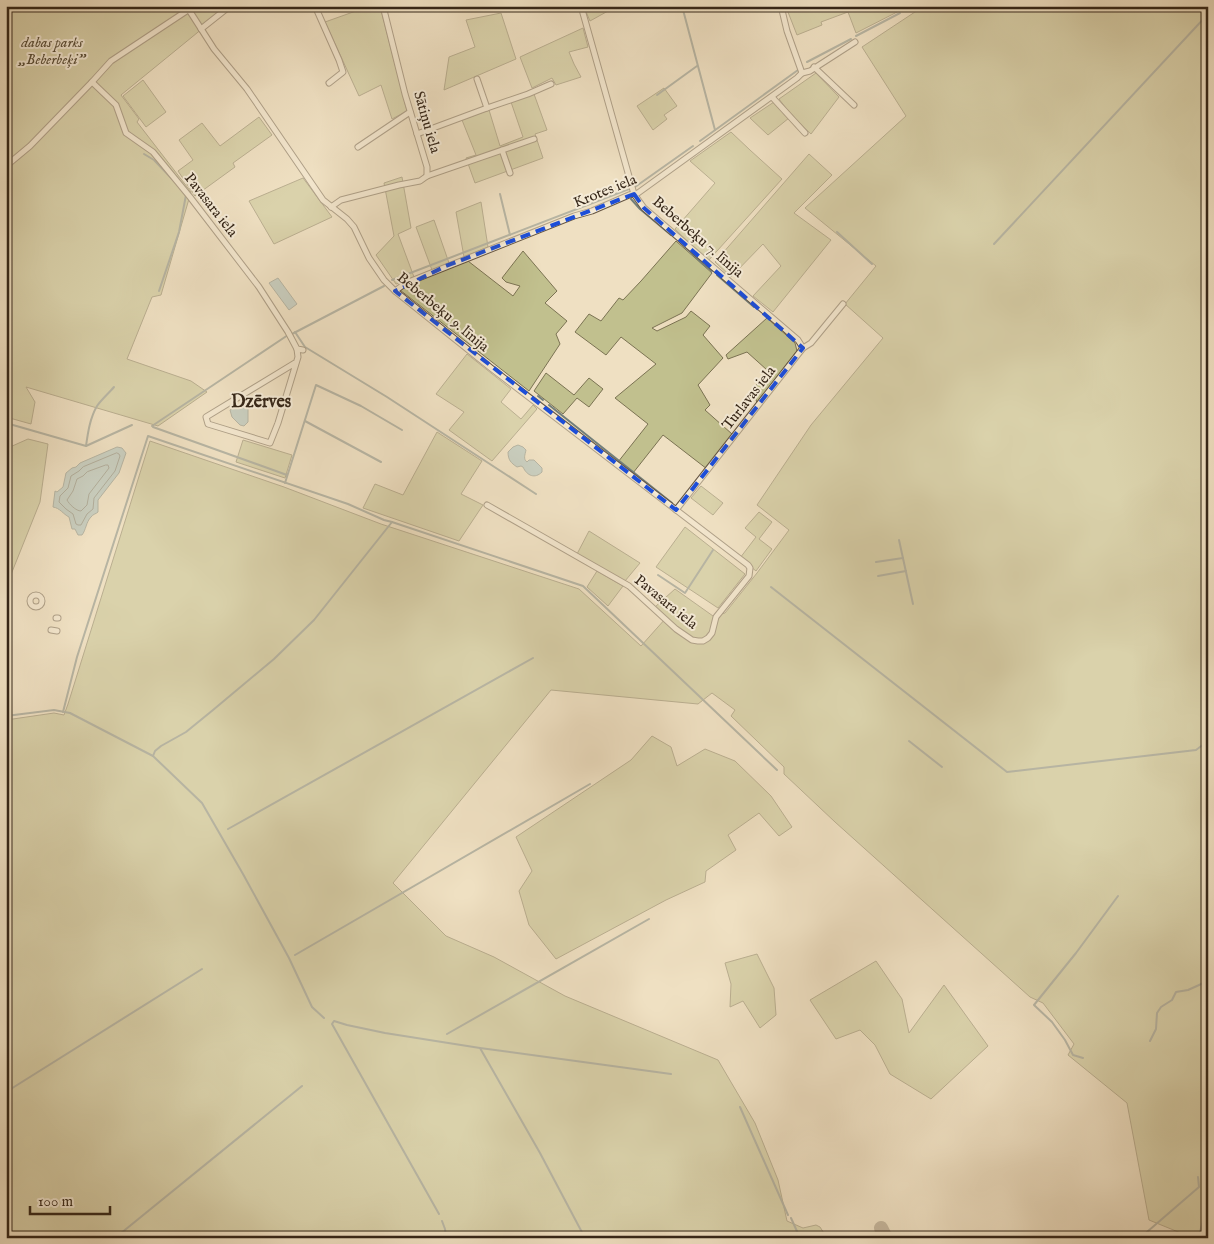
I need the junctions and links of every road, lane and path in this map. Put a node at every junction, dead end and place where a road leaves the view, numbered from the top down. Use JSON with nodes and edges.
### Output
{"nodes":[{"id":1,"x":230,"y":6,"type":"edge"},
{"id":2,"x":315,"y":6,"type":"edge"},
{"id":3,"x":383,"y":6,"type":"edge"},
{"id":4,"x":581,"y":6,"type":"edge"},
{"id":5,"x":781,"y":6,"type":"edge"},
{"id":6,"x":191,"y":8,"type":"edge"},
{"id":7,"x":201,"y":29,"type":"junction"},
{"id":8,"x":855,"y":42,"type":"dead end"},
{"id":9,"x":814,"y":68,"type":"junction"},
{"id":10,"x":802,"y":73,"type":"junction"},
{"id":11,"x":478,"y":78,"type":"dead end"},
{"id":12,"x":92,"y":82,"type":"junction"},
{"id":13,"x":329,"y":83,"type":"dead end"},
{"id":14,"x":551,"y":84,"type":"dead end"},
{"id":15,"x":772,"y":97,"type":"junction"},
{"id":16,"x":854,"y":105,"type":"dead end"},
{"id":17,"x":487,"y":108,"type":"junction"},
{"id":18,"x":410,"y":112,"type":"junction"},
{"id":19,"x":805,"y":133,"type":"dead end"},
{"id":20,"x":417,"y":134,"type":"junction"},
{"id":21,"x":534,"y":139,"type":"dead end"},
{"id":22,"x":358,"y":147,"type":"dead end"},
{"id":23,"x":502,"y":150,"type":"junction"},
{"id":24,"x":6,"y":166,"type":"edge"},
{"id":25,"x":510,"y":173,"type":"dead end"},
{"id":26,"x":427,"y":176,"type":"junction"},
{"id":27,"x":634,"y":194,"type":"junction"},
{"id":28,"x":331,"y":207,"type":"junction"},
{"id":29,"x":395,"y":291,"type":"junction"},
{"id":30,"x":844,"y":304,"type":"dead end"},
{"id":31,"x":803,"y":348,"type":"junction"},
{"id":32,"x":296,"y":360,"type":"junction"},
{"id":33,"x":487,"y":505,"type":"dead end"},
{"id":34,"x":676,"y":510,"type":"junction"},
{"id":35,"x":750,"y":570,"type":"joint"}],
"edges":[{"from":1,"to":7,"type":"street"},
{"from":2,"to":13,"type":"street"},
{"from":3,"to":18,"type":"street","name":"Sātiņu iela"},
{"from":4,"to":27,"type":"street","name":"Beberbeķu 7. līnija"},
{"from":5,"to":10,"type":"street"},
{"from":6,"to":7,"type":"street","name":"Beberbeķu 9. līnija"},
{"from":6,"to":12,"type":"street"},
{"from":7,"to":28,"type":"street","name":"Beberbeķu 9. līnija"},
{"from":8,"to":9,"type":"street","name":"Krotes iela"},
{"from":9,"to":10,"type":"street","name":"Krotes iela"},
{"from":9,"to":16,"type":"street"},
{"from":10,"to":15,"type":"street","name":"Krotes iela"},
{"from":11,"to":17,"type":"street"},
{"from":12,"to":24,"type":"street"},
{"from":12,"to":32,"type":"street","name":"Pavasara iela"},
{"from":14,"to":17,"type":"street"},
{"from":15,"to":19,"type":"street"},
{"from":15,"to":27,"type":"street","name":"Krotes iela"},
{"from":17,"to":20,"type":"street"},
{"from":18,"to":20,"type":"street","name":"Sātiņu iela"},
{"from":18,"to":22,"type":"street"},
{"from":20,"to":26,"type":"street","name":"Sātiņu iela"},
{"from":21,"to":23,"type":"street"},
{"from":23,"to":25,"type":"street"},
{"from":23,"to":26,"type":"street"},
{"from":26,"to":28,"type":"street","name":"Sātiņu iela"},
{"from":27,"to":29,"type":"street","name":"Krotes iela"},
{"from":27,"to":31,"type":"street","name":"Beberbeķu 7. līnija"},
{"from":28,"to":29,"type":"street","name":"Beberbeķu 9. līnija"},
{"from":29,"to":34,"type":"street","name":"Beberbeķu 9. līnija"},
{"from":30,"to":31,"type":"street","name":"Turlavas iela"},
{"from":31,"to":34,"type":"street","name":"Turlavas iela"},
{"from":32,"to":32,"type":"street"},
{"from":33,"to":35,"type":"street","name":"Pavasara iela"},
{"from":34,"to":35,"type":"street","name":"Beberbeķu 9. līnija"}]}
